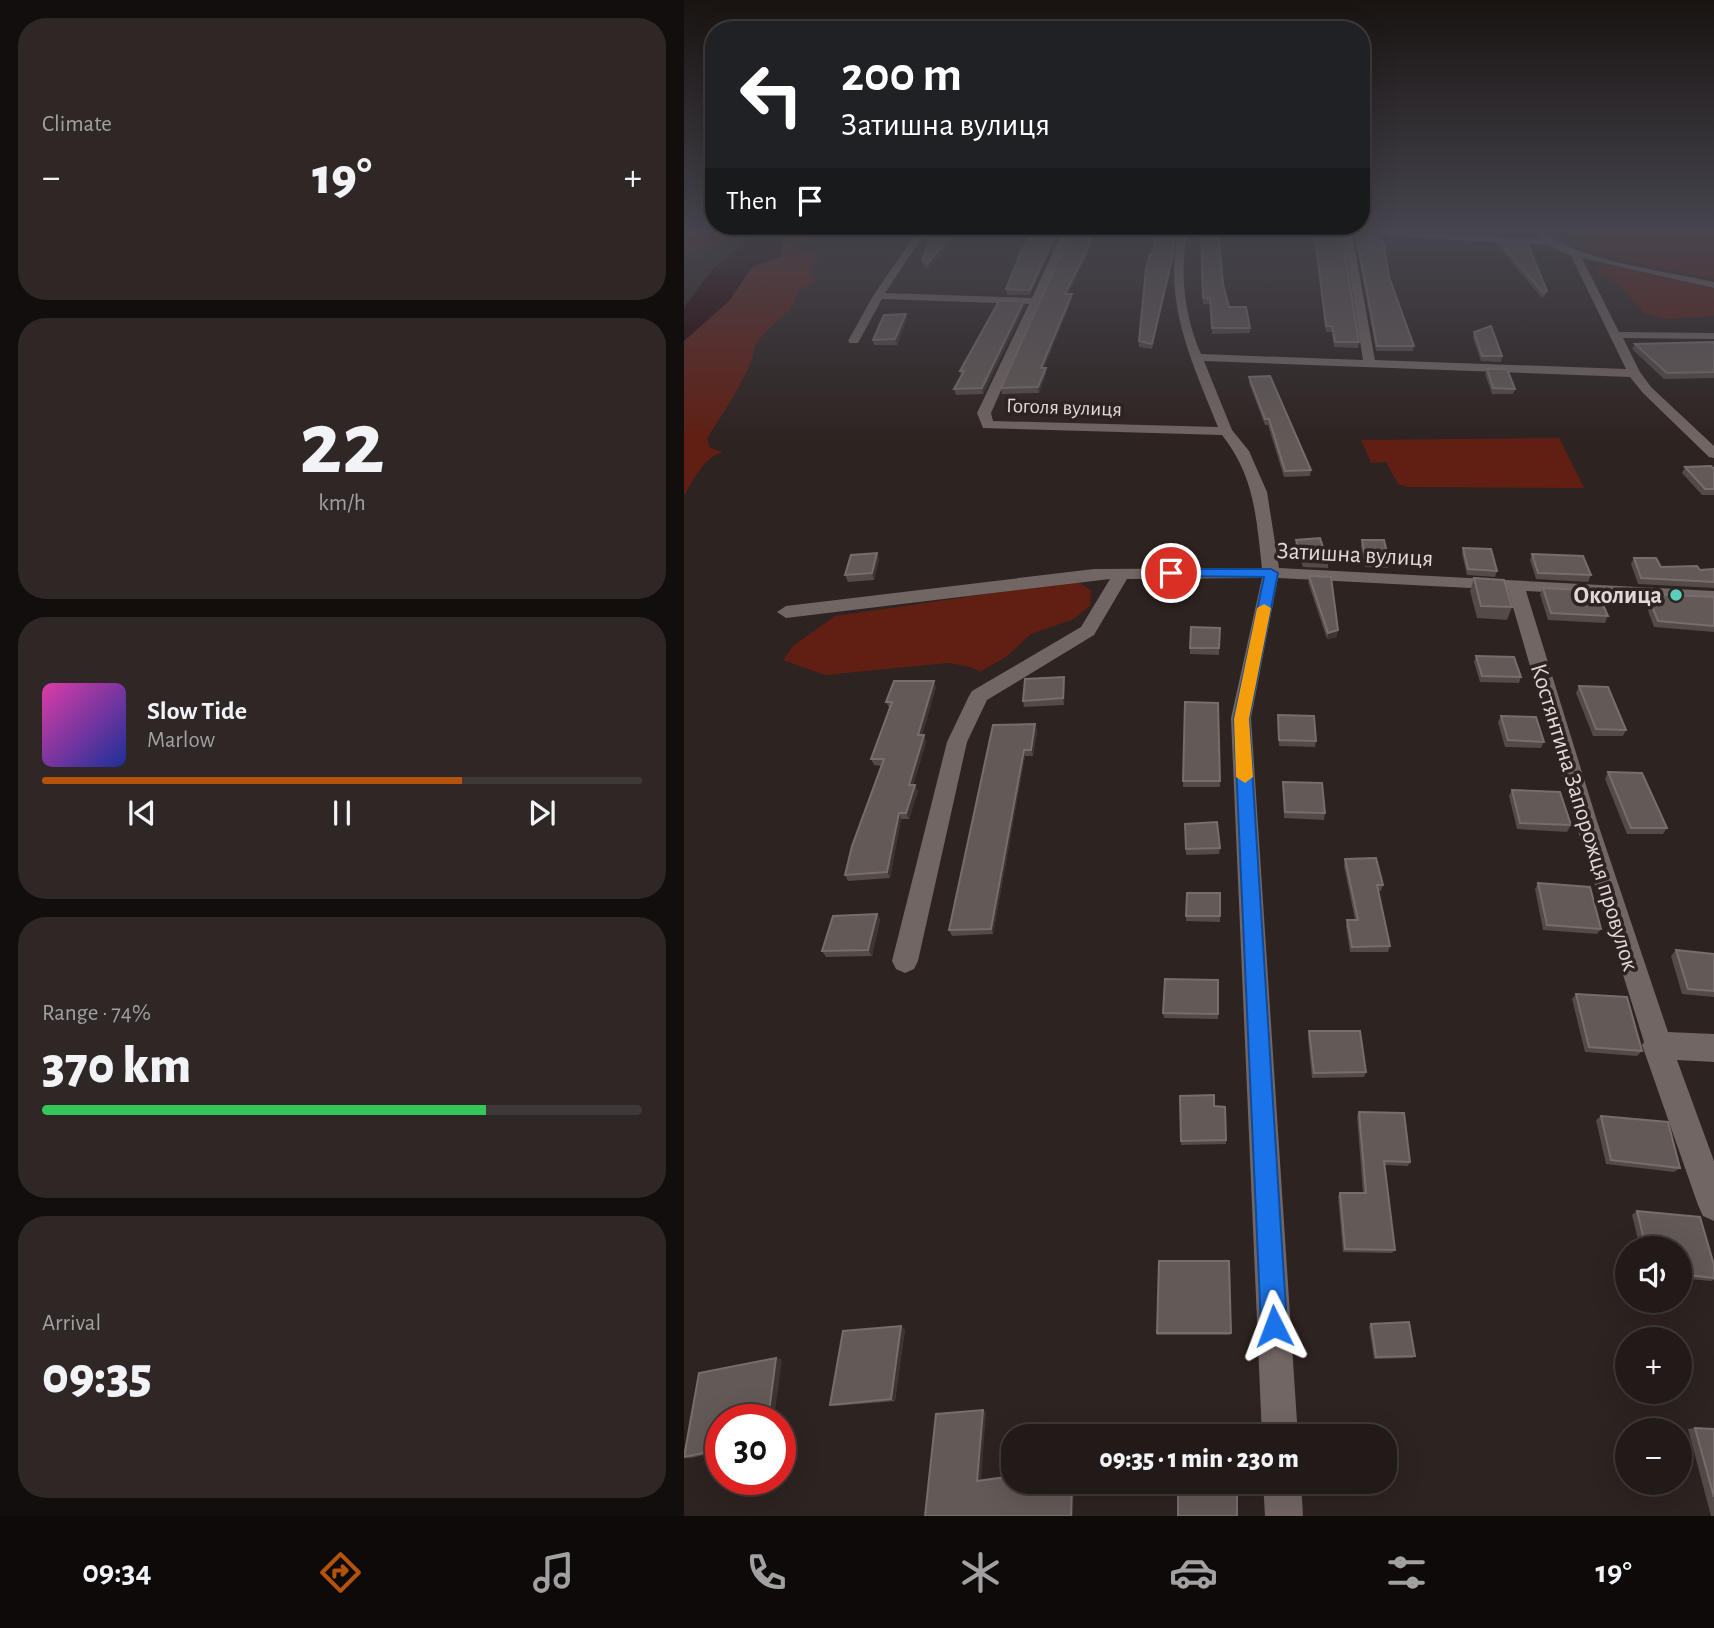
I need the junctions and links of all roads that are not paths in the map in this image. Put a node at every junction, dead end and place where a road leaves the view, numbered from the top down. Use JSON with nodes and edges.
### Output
{"nodes":[{"id":1,"x":875,"y":301,"type":"edge"},
{"id":2,"x":1027,"y":301,"type":"edge"},
{"id":3,"x":1035,"y":301,"type":"joint"},
{"id":4,"x":1181,"y":301,"type":"edge"},
{"id":5,"x":1359,"y":301,"type":"edge"},
{"id":6,"x":1598,"y":301,"type":"edge"},
{"id":7,"x":1614,"y":335,"type":"junction"},
{"id":8,"x":1714,"y":336,"type":"edge"},
{"id":9,"x":854,"y":341,"type":"dead end"},
{"id":10,"x":1196,"y":357,"type":"junction"},
{"id":11,"x":1370,"y":365,"type":"junction"},
{"id":12,"x":1634,"y":373,"type":"junction"},
{"id":13,"x":1226,"y":431,"type":"junction"},
{"id":14,"x":1714,"y":454,"type":"edge"},
{"id":15,"x":1122,"y":573,"type":"junction"},
{"id":16,"x":1271,"y":573,"type":"junction"},
{"id":17,"x":1516,"y":588,"type":"junction"},
{"id":18,"x":1714,"y":596,"type":"edge"},
{"id":19,"x":786,"y":612,"type":"dead end"},
{"id":20,"x":905,"y":961,"type":"dead end"},
{"id":21,"x":1656,"y":1045,"type":"junction"},
{"id":22,"x":1714,"y":1048,"type":"edge"},
{"id":23,"x":1714,"y":1205,"type":"edge"},
{"id":24,"x":1279,"y":1424,"type":"edge"},
{"id":25,"x":1283,"y":1494,"type":"edge"},
{"id":26,"x":1284,"y":1516,"type":"edge"}],
"edges":[{"from":1,"to":9,"type":"street"},
{"from":2,"to":3,"type":"street"},
{"from":3,"to":13,"type":"street","name":"Гоголя вулиця"},
{"from":4,"to":10,"type":"street"},
{"from":5,"to":11,"type":"street"},
{"from":6,"to":7,"type":"street"},
{"from":7,"to":8,"type":"street"},
{"from":7,"to":12,"type":"street"},
{"from":10,"to":11,"type":"street"},
{"from":10,"to":13,"type":"street"},
{"from":11,"to":12,"type":"street"},
{"from":12,"to":14,"type":"street"},
{"from":13,"to":16,"type":"street"},
{"from":15,"to":16,"type":"street","name":"Затишна вулиця"},
{"from":15,"to":19,"type":"street","name":"Затишна вулиця"},
{"from":15,"to":20,"type":"street"},
{"from":16,"to":17,"type":"street","name":"Затишна вулиця"},
{"from":16,"to":24,"type":"street"},
{"from":17,"to":18,"type":"street","name":"Затишна вулиця"},
{"from":17,"to":21,"type":"street","name":"Костянтина Запорожця провулок"},
{"from":21,"to":22,"type":"street"},
{"from":21,"to":23,"type":"street","name":"Костянтина Запорожця провулок"},
{"from":25,"to":26,"type":"street"}]}
